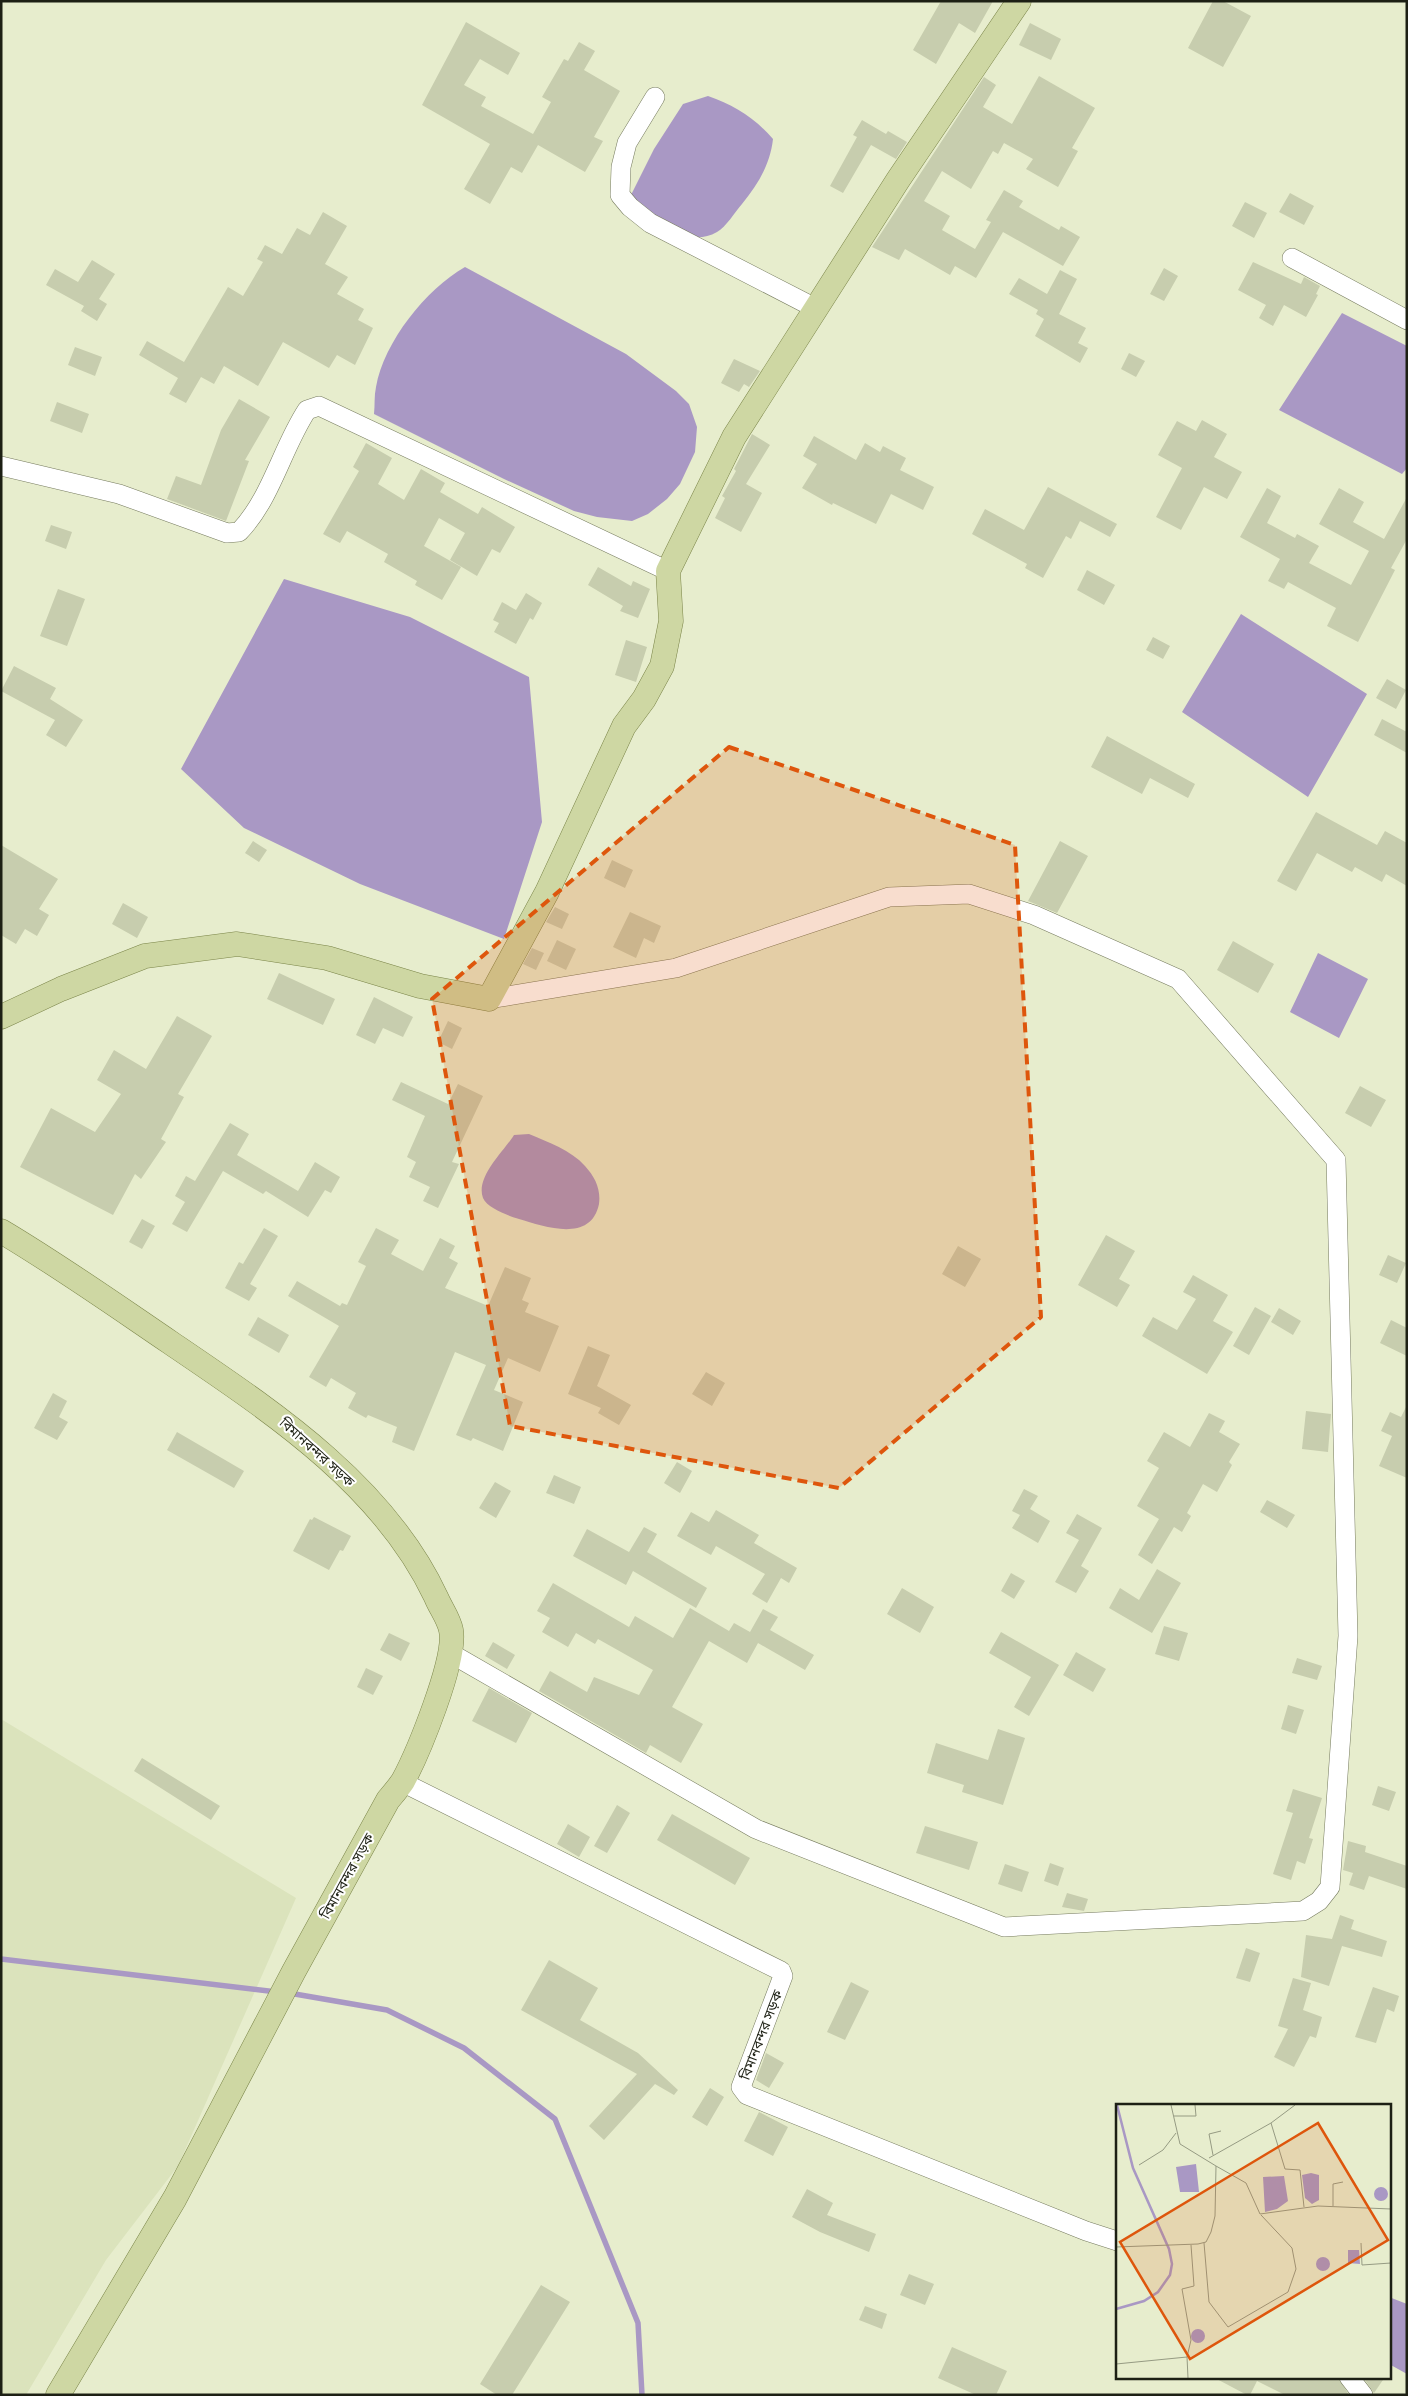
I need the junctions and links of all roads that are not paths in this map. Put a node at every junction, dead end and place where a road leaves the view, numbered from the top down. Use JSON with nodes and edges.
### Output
{"nodes":[{"id":1,"x":1019,"y":1,"type":"edge"},
{"id":2,"x":655,"y":97,"type":"dead end"},
{"id":3,"x":1292,"y":258,"type":"dead end"},
{"id":4,"x":816,"y":309,"type":"junction"},
{"id":5,"x":1407,"y":320,"type":"edge"},
{"id":6,"x":1,"y":466,"type":"edge"},
{"id":7,"x":668,"y":571,"type":"junction"},
{"id":8,"x":489,"y":1000,"type":"junction"},
{"id":9,"x":1,"y":1018,"type":"edge"},
{"id":10,"x":1,"y":1232,"type":"edge"},
{"id":11,"x":450,"y":1653,"type":"junction"},
{"id":12,"x":402,"y":1782,"type":"junction"},
{"id":13,"x":1116,"y":2241,"type":"edge"},
{"id":14,"x":1350,"y":2378,"type":"edge"},
{"id":15,"x":58,"y":2395,"type":"edge"},
{"id":16,"x":1363,"y":2395,"type":"edge"}],
"edges":[{"from":1,"to":4,"type":"main road"},
{"from":2,"to":4,"type":"street"},
{"from":3,"to":5,"type":"street"},
{"from":4,"to":7,"type":"main road"},
{"from":6,"to":7,"type":"street"},
{"from":7,"to":8,"type":"main road"},
{"from":8,"to":9,"type":"main road"},
{"from":8,"to":11,"type":"street"},
{"from":10,"to":11,"type":"main road","name":"বিমানবন্দর সড়ক"},
{"from":11,"to":12,"type":"main road","name":"বিমানবন্দর সড়ক"},
{"from":12,"to":13,"type":"street","name":"বিমানবন্দর সড়ক"},
{"from":12,"to":15,"type":"main road","name":"বিমানবন্দর সড়ক"},
{"from":14,"to":16,"type":"street"}]}
